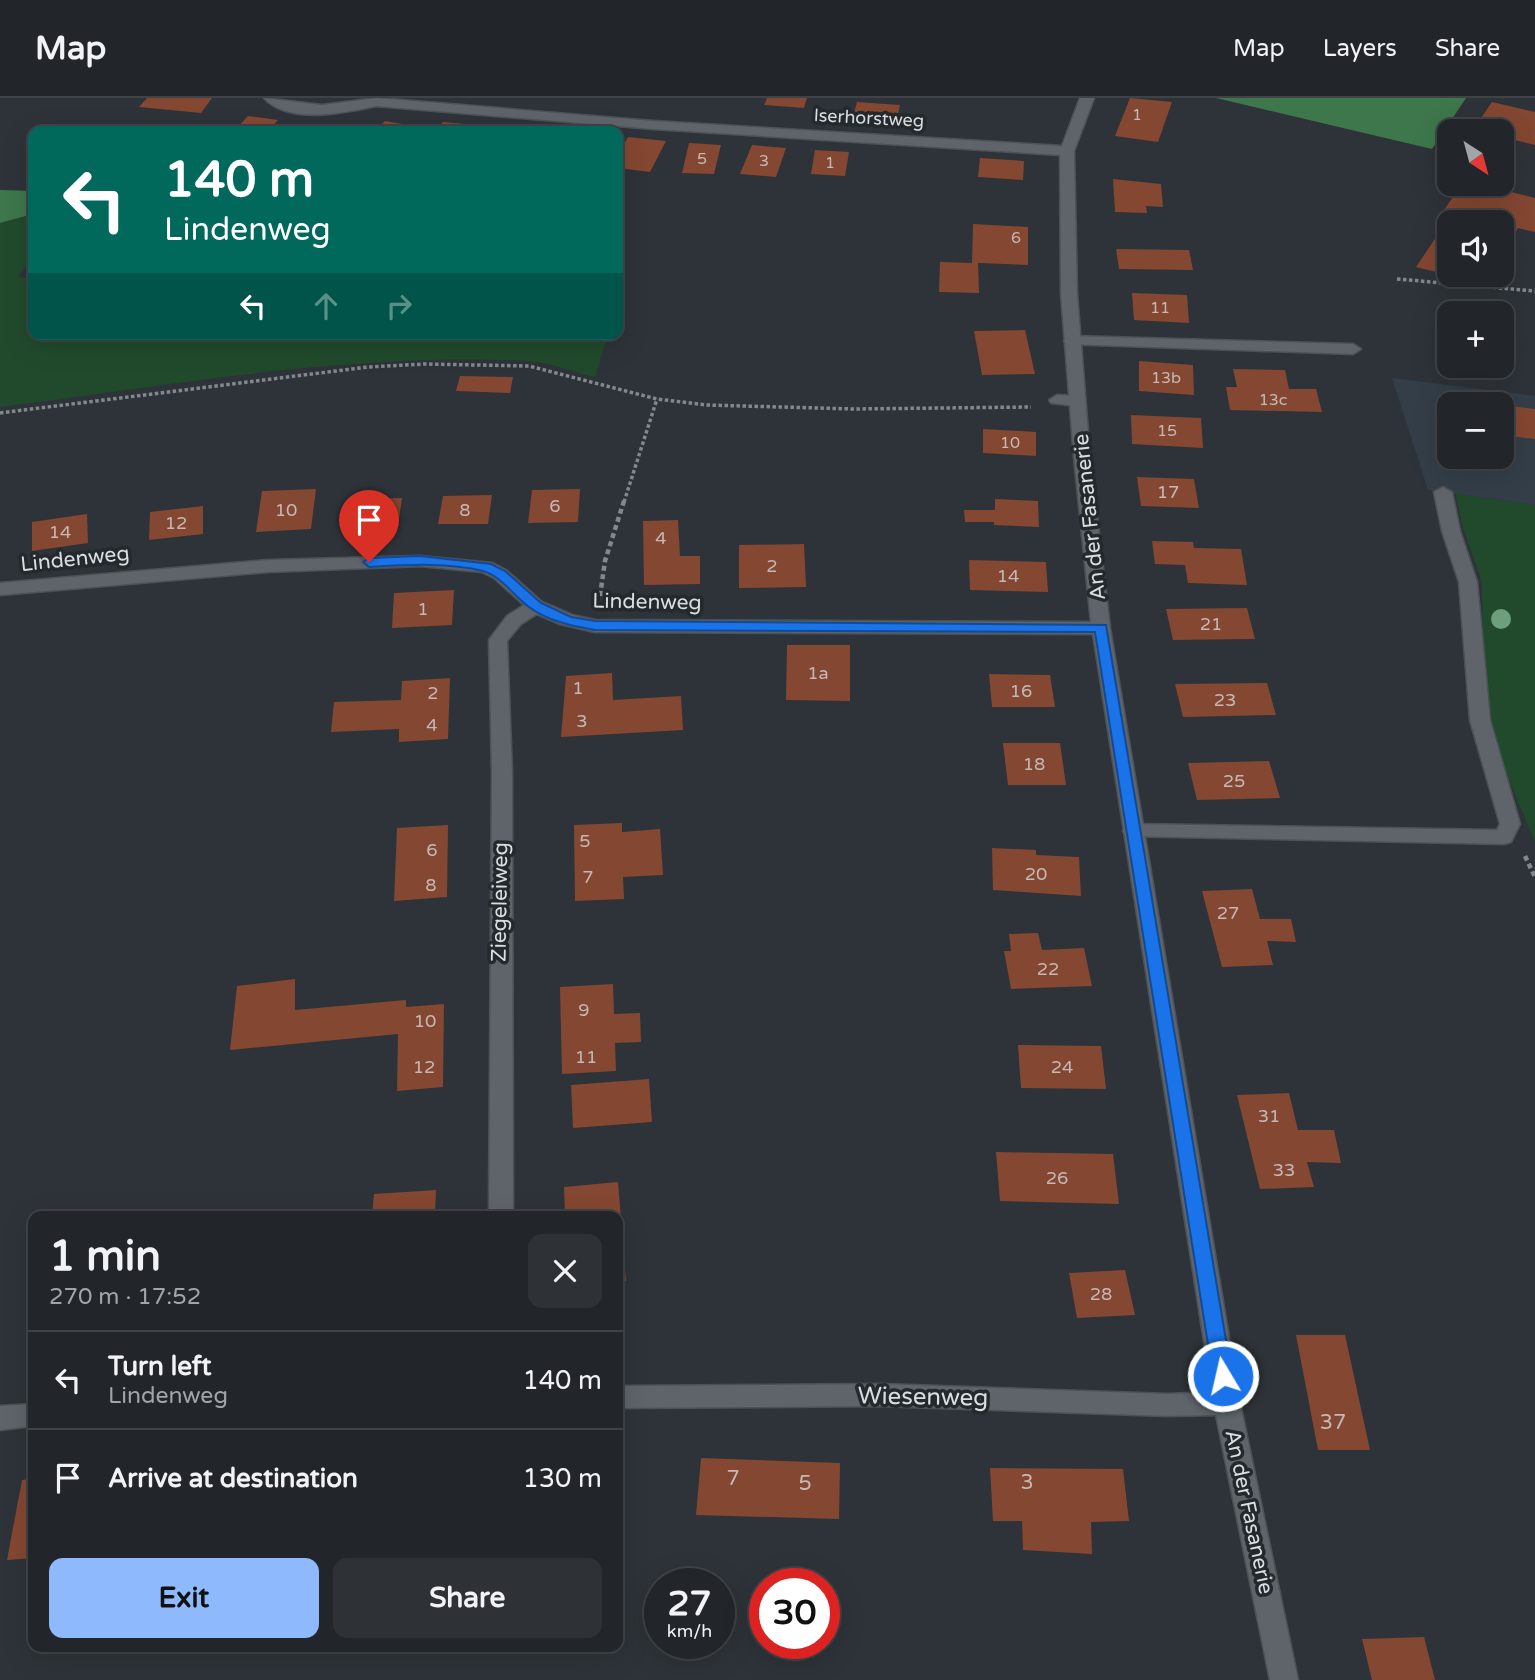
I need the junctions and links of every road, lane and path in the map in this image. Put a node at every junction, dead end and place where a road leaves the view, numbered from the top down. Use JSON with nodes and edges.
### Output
{"nodes":[{"id":1,"x":271,"y":98,"type":"edge"},
{"id":2,"x":1087,"y":98,"type":"edge"},
{"id":3,"x":374,"y":100,"type":"edge"},
{"id":4,"x":1067,"y":151,"type":"junction"},
{"id":5,"x":1397,"y":279,"type":"dead end"},
{"id":6,"x":1535,"y":291,"type":"edge"},
{"id":7,"x":1072,"y":341,"type":"junction"},
{"id":8,"x":1353,"y":349,"type":"dead end"},
{"id":9,"x":657,"y":399,"type":"junction"},
{"id":10,"x":1058,"y":400,"type":"joint"},
{"id":11,"x":1077,"y":401,"type":"junction"},
{"id":12,"x":0,"y":413,"type":"edge"},
{"id":13,"x":1443,"y":492,"type":"dead end"},
{"id":14,"x":0,"y":589,"type":"edge"},
{"id":15,"x":536,"y":606,"type":"junction"},
{"id":16,"x":595,"y":626,"type":"junction"},
{"id":17,"x":1101,"y":628,"type":"junction"},
{"id":18,"x":1133,"y":831,"type":"junction"},
{"id":19,"x":501,"y":1211,"type":"edge"},
{"id":20,"x":623,"y":1397,"type":"edge"},
{"id":21,"x":1227,"y":1403,"type":"junction"},
{"id":22,"x":28,"y":1415,"type":"edge"},
{"id":23,"x":0,"y":1418,"type":"edge"},
{"id":24,"x":1284,"y":1680,"type":"edge"}],
"edges":[{"from":1,"to":3,"type":"street","name":"Iserhorstweg"},
{"from":2,"to":4,"type":"street","name":"An der Fasanerie"},
{"from":3,"to":4,"type":"street","name":"Iserhorstweg"},
{"from":4,"to":7,"type":"street","name":"An der Fasanerie"},
{"from":5,"to":6,"type":"path"},
{"from":7,"to":8,"type":"street"},
{"from":7,"to":11,"type":"street","name":"An der Fasanerie"},
{"from":9,"to":10,"type":"path"},
{"from":9,"to":12,"type":"path"},
{"from":9,"to":16,"type":"path"},
{"from":10,"to":11,"type":"street"},
{"from":11,"to":17,"type":"street","name":"An der Fasanerie"},
{"from":13,"to":18,"type":"street"},
{"from":14,"to":15,"type":"street","name":"Lindenweg"},
{"from":15,"to":16,"type":"street","name":"Lindenweg"},
{"from":15,"to":19,"type":"street","name":"Ziegeleiweg"},
{"from":16,"to":17,"type":"street","name":"Lindenweg"},
{"from":17,"to":18,"type":"street","name":"An der Fasanerie"},
{"from":18,"to":21,"type":"street","name":"An der Fasanerie"},
{"from":20,"to":21,"type":"street","name":"Wiesenweg"},
{"from":21,"to":24,"type":"street","name":"An der Fasanerie"},
{"from":22,"to":23,"type":"street"}]}
